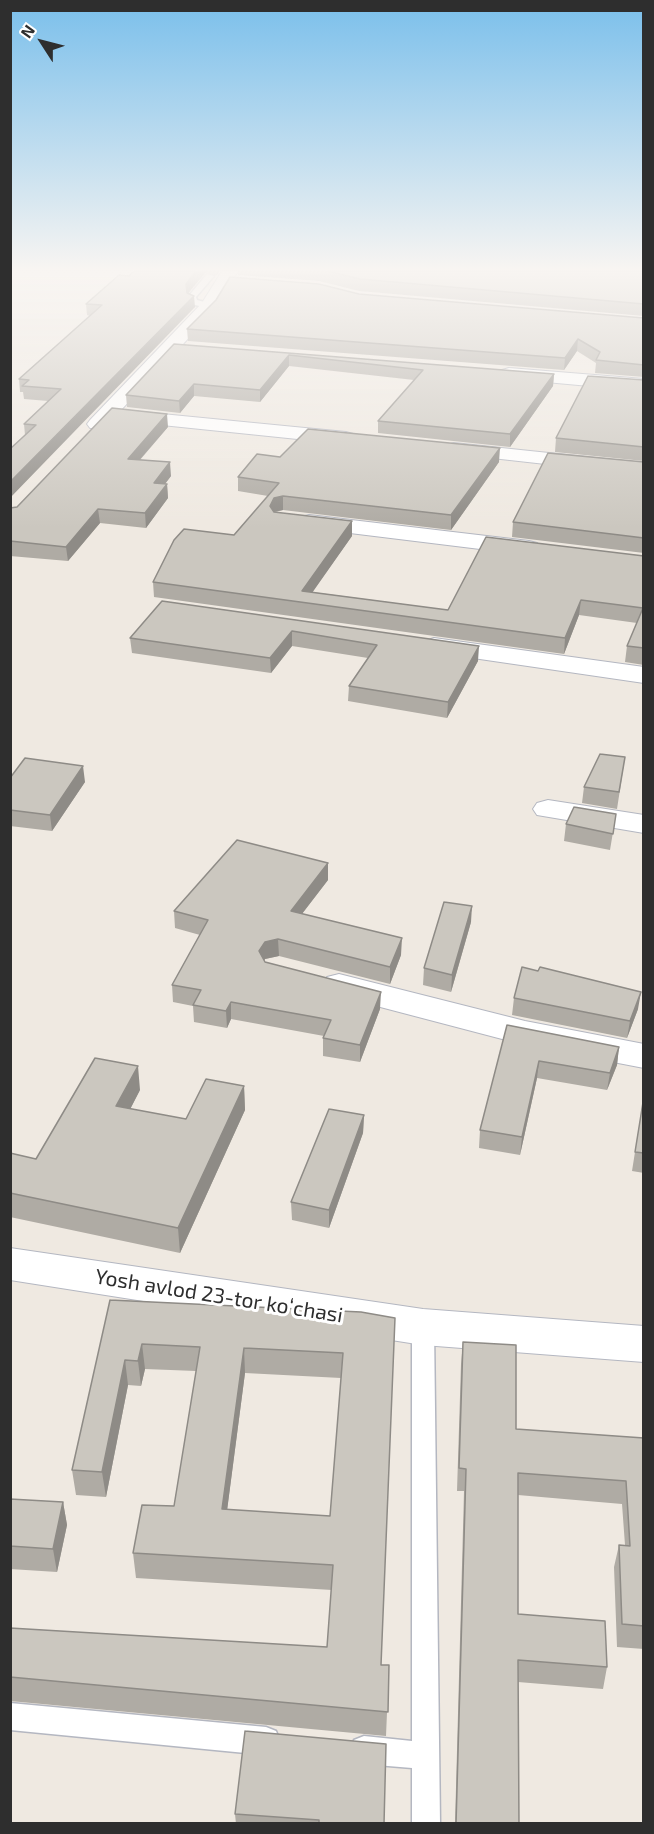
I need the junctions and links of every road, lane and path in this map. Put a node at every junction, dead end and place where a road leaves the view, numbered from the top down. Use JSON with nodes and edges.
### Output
{"nodes":[{"id":1,"x":160,"y":357,"type":"edge"},
{"id":2,"x":491,"y":373,"type":"edge"},
{"id":3,"x":644,"y":385,"type":"edge"},
{"id":4,"x":108,"y":413,"type":"junction"},
{"id":5,"x":84,"y":438,"type":"edge"},
{"id":6,"x":370,"y":440,"type":"edge"},
{"id":7,"x":438,"y":447,"type":"edge"},
{"id":8,"x":644,"y":469,"type":"edge"},
{"id":9,"x":283,"y":519,"type":"edge"},
{"id":10,"x":552,"y":551,"type":"edge"},
{"id":11,"x":409,"y":642,"type":"edge"},
{"id":12,"x":644,"y":675,"type":"edge"},
{"id":13,"x":548,"y":809,"type":"dead end"},
{"id":14,"x":644,"y":824,"type":"edge"},
{"id":15,"x":312,"y":978,"type":"edge"},
{"id":16,"x":644,"y":1056,"type":"edge"},
{"id":17,"x":10,"y":1264,"type":"edge"},
{"id":18,"x":423,"y":1327,"type":"junction"},
{"id":19,"x":644,"y":1344,"type":"edge"},
{"id":20,"x":10,"y":1716,"type":"edge"},
{"id":21,"x":296,"y":1744,"type":"edge"},
{"id":22,"x":343,"y":1748,"type":"edge"},
{"id":23,"x":426,"y":1756,"type":"junction"},
{"id":24,"x":426,"y":1824,"type":"edge"}],
"edges":[{"from":1,"to":4,"type":"street"},
{"from":2,"to":3,"type":"street"},
{"from":4,"to":5,"type":"street"},
{"from":4,"to":6,"type":"street"},
{"from":7,"to":8,"type":"street"},
{"from":9,"to":10,"type":"street"},
{"from":11,"to":12,"type":"street"},
{"from":13,"to":14,"type":"street"},
{"from":15,"to":16,"type":"street"},
{"from":17,"to":18,"type":"street","name":"Yosh avlod 23-tor koʻchasi"},
{"from":18,"to":19,"type":"street","name":"Yosh avlod 23-tor koʻchasi"},
{"from":18,"to":23,"type":"lane"},
{"from":20,"to":21,"type":"lane"},
{"from":22,"to":23,"type":"lane"},
{"from":23,"to":24,"type":"lane"}]}
